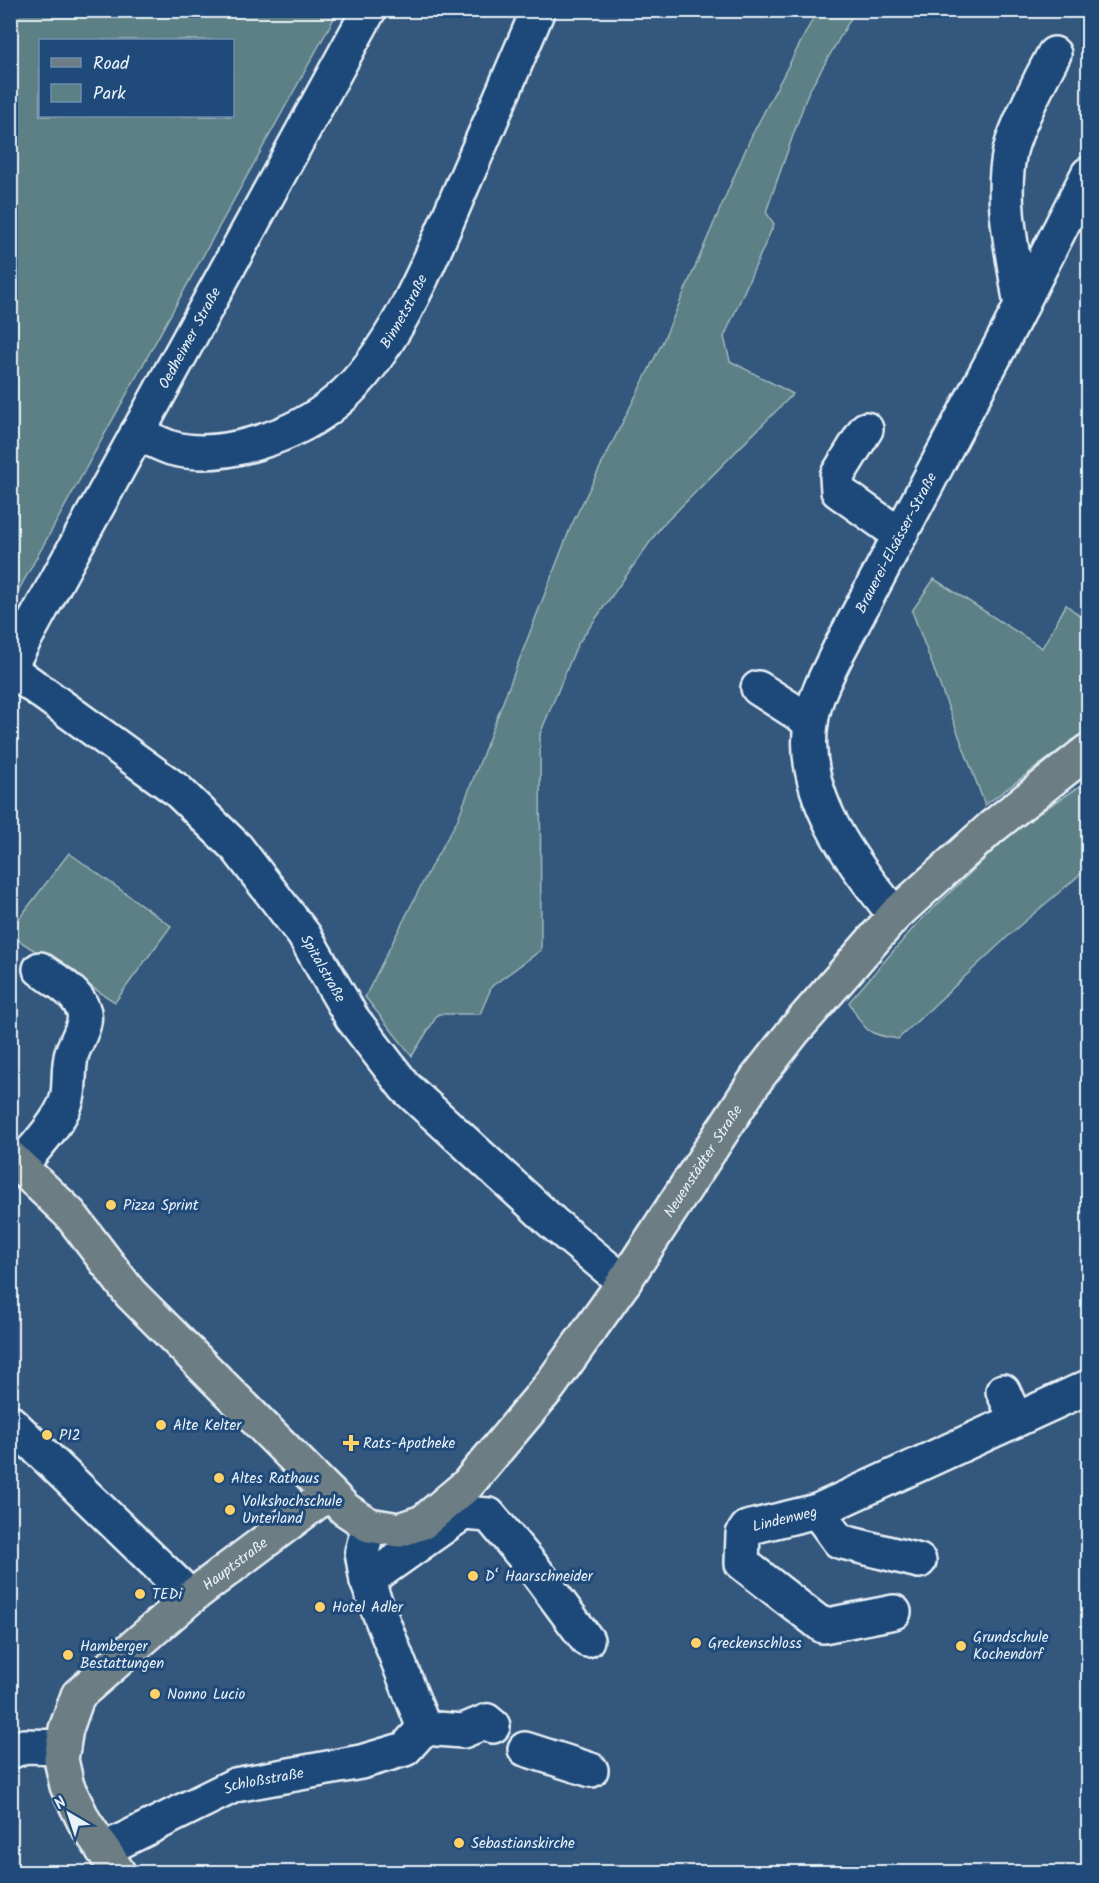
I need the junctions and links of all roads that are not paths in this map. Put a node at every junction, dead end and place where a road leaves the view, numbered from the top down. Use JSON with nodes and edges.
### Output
{"nodes":[{"id":1,"x":369,"y":10,"type":"edge"},
{"id":2,"x":538,"y":10,"type":"edge"},
{"id":3,"x":1054,"y":54,"type":"dead end"},
{"id":4,"x":1089,"y":174,"type":"edge"},
{"id":5,"x":1021,"y":306,"type":"junction"},
{"id":6,"x":866,"y":429,"type":"dead end"},
{"id":7,"x":137,"y":433,"type":"junction"},
{"id":8,"x":900,"y":535,"type":"junction"},
{"id":9,"x":10,"y":668,"type":"edge"},
{"id":10,"x":758,"y":688,"type":"dead end"},
{"id":11,"x":810,"y":722,"type":"junction"},
{"id":12,"x":1089,"y":751,"type":"edge"},
{"id":13,"x":895,"y":915,"type":"junction"},
{"id":14,"x":40,"y":969,"type":"dead end"},
{"id":15,"x":15,"y":1161,"type":"edge"},
{"id":16,"x":624,"y":1282,"type":"junction"},
{"id":17,"x":1089,"y":1387,"type":"edge"},
{"id":18,"x":10,"y":1422,"type":"edge"},
{"id":19,"x":328,"y":1493,"type":"junction"},
{"id":20,"x":817,"y":1511,"type":"junction"},
{"id":21,"x":369,"y":1525,"type":"junction"},
{"id":22,"x":919,"y":1561,"type":"dead end"},
{"id":23,"x":367,"y":1581,"type":"junction"},
{"id":24,"x":191,"y":1597,"type":"junction"},
{"id":25,"x":894,"y":1612,"type":"dead end"},
{"id":26,"x":587,"y":1640,"type":"dead end"},
{"id":27,"x":490,"y":1724,"type":"dead end"},
{"id":28,"x":424,"y":1728,"type":"junction"},
{"id":29,"x":63,"y":1747,"type":"junction"},
{"id":30,"x":525,"y":1749,"type":"dead end"},
{"id":31,"x":10,"y":1752,"type":"edge"},
{"id":32,"x":591,"y":1770,"type":"dead end"},
{"id":33,"x":111,"y":1861,"type":"edge"}],
"edges":[{"from":1,"to":7,"type":"street","name":"Oedheimer Straße"},
{"from":2,"to":7,"type":"street","name":"Binnetstraße"},
{"from":3,"to":5,"type":"street"},
{"from":4,"to":5,"type":"street","name":"Brauerei-Elsässer-Straße"},
{"from":5,"to":8,"type":"street","name":"Brauerei-Elsässer-Straße"},
{"from":6,"to":8,"type":"street"},
{"from":7,"to":9,"type":"street","name":"Oedheimer Straße"},
{"from":8,"to":11,"type":"street","name":"Brauerei-Elsässer-Straße"},
{"from":9,"to":16,"type":"street","name":"Spitalstraße"},
{"from":10,"to":11,"type":"street"},
{"from":11,"to":13,"type":"street","name":"Brauerei-Elsässer-Straße"},
{"from":12,"to":13,"type":"main road","name":"Neuenstädter Straße"},
{"from":13,"to":16,"type":"main road","name":"Neuenstädter Straße"},
{"from":14,"to":15,"type":"street"},
{"from":15,"to":19,"type":"main road"},
{"from":16,"to":21,"type":"main road","name":"Neuenstädter Straße"},
{"from":17,"to":20,"type":"street","name":"Lindenweg"},
{"from":18,"to":24,"type":"street"},
{"from":19,"to":21,"type":"main road","name":"Neuenstädter Straße"},
{"from":19,"to":24,"type":"main road","name":"Hauptstraße"},
{"from":20,"to":22,"type":"street"},
{"from":20,"to":25,"type":"street","name":"Lindenweg"},
{"from":21,"to":23,"type":"street"},
{"from":23,"to":26,"type":"street"},
{"from":23,"to":28,"type":"street"},
{"from":24,"to":29,"type":"main road","name":"Hauptstraße"},
{"from":27,"to":28,"type":"street"},
{"from":28,"to":33,"type":"street","name":"Schloßstraße"},
{"from":29,"to":31,"type":"street"},
{"from":29,"to":33,"type":"main road","name":"Hauptstraße"},
{"from":30,"to":32,"type":"street"}]}
